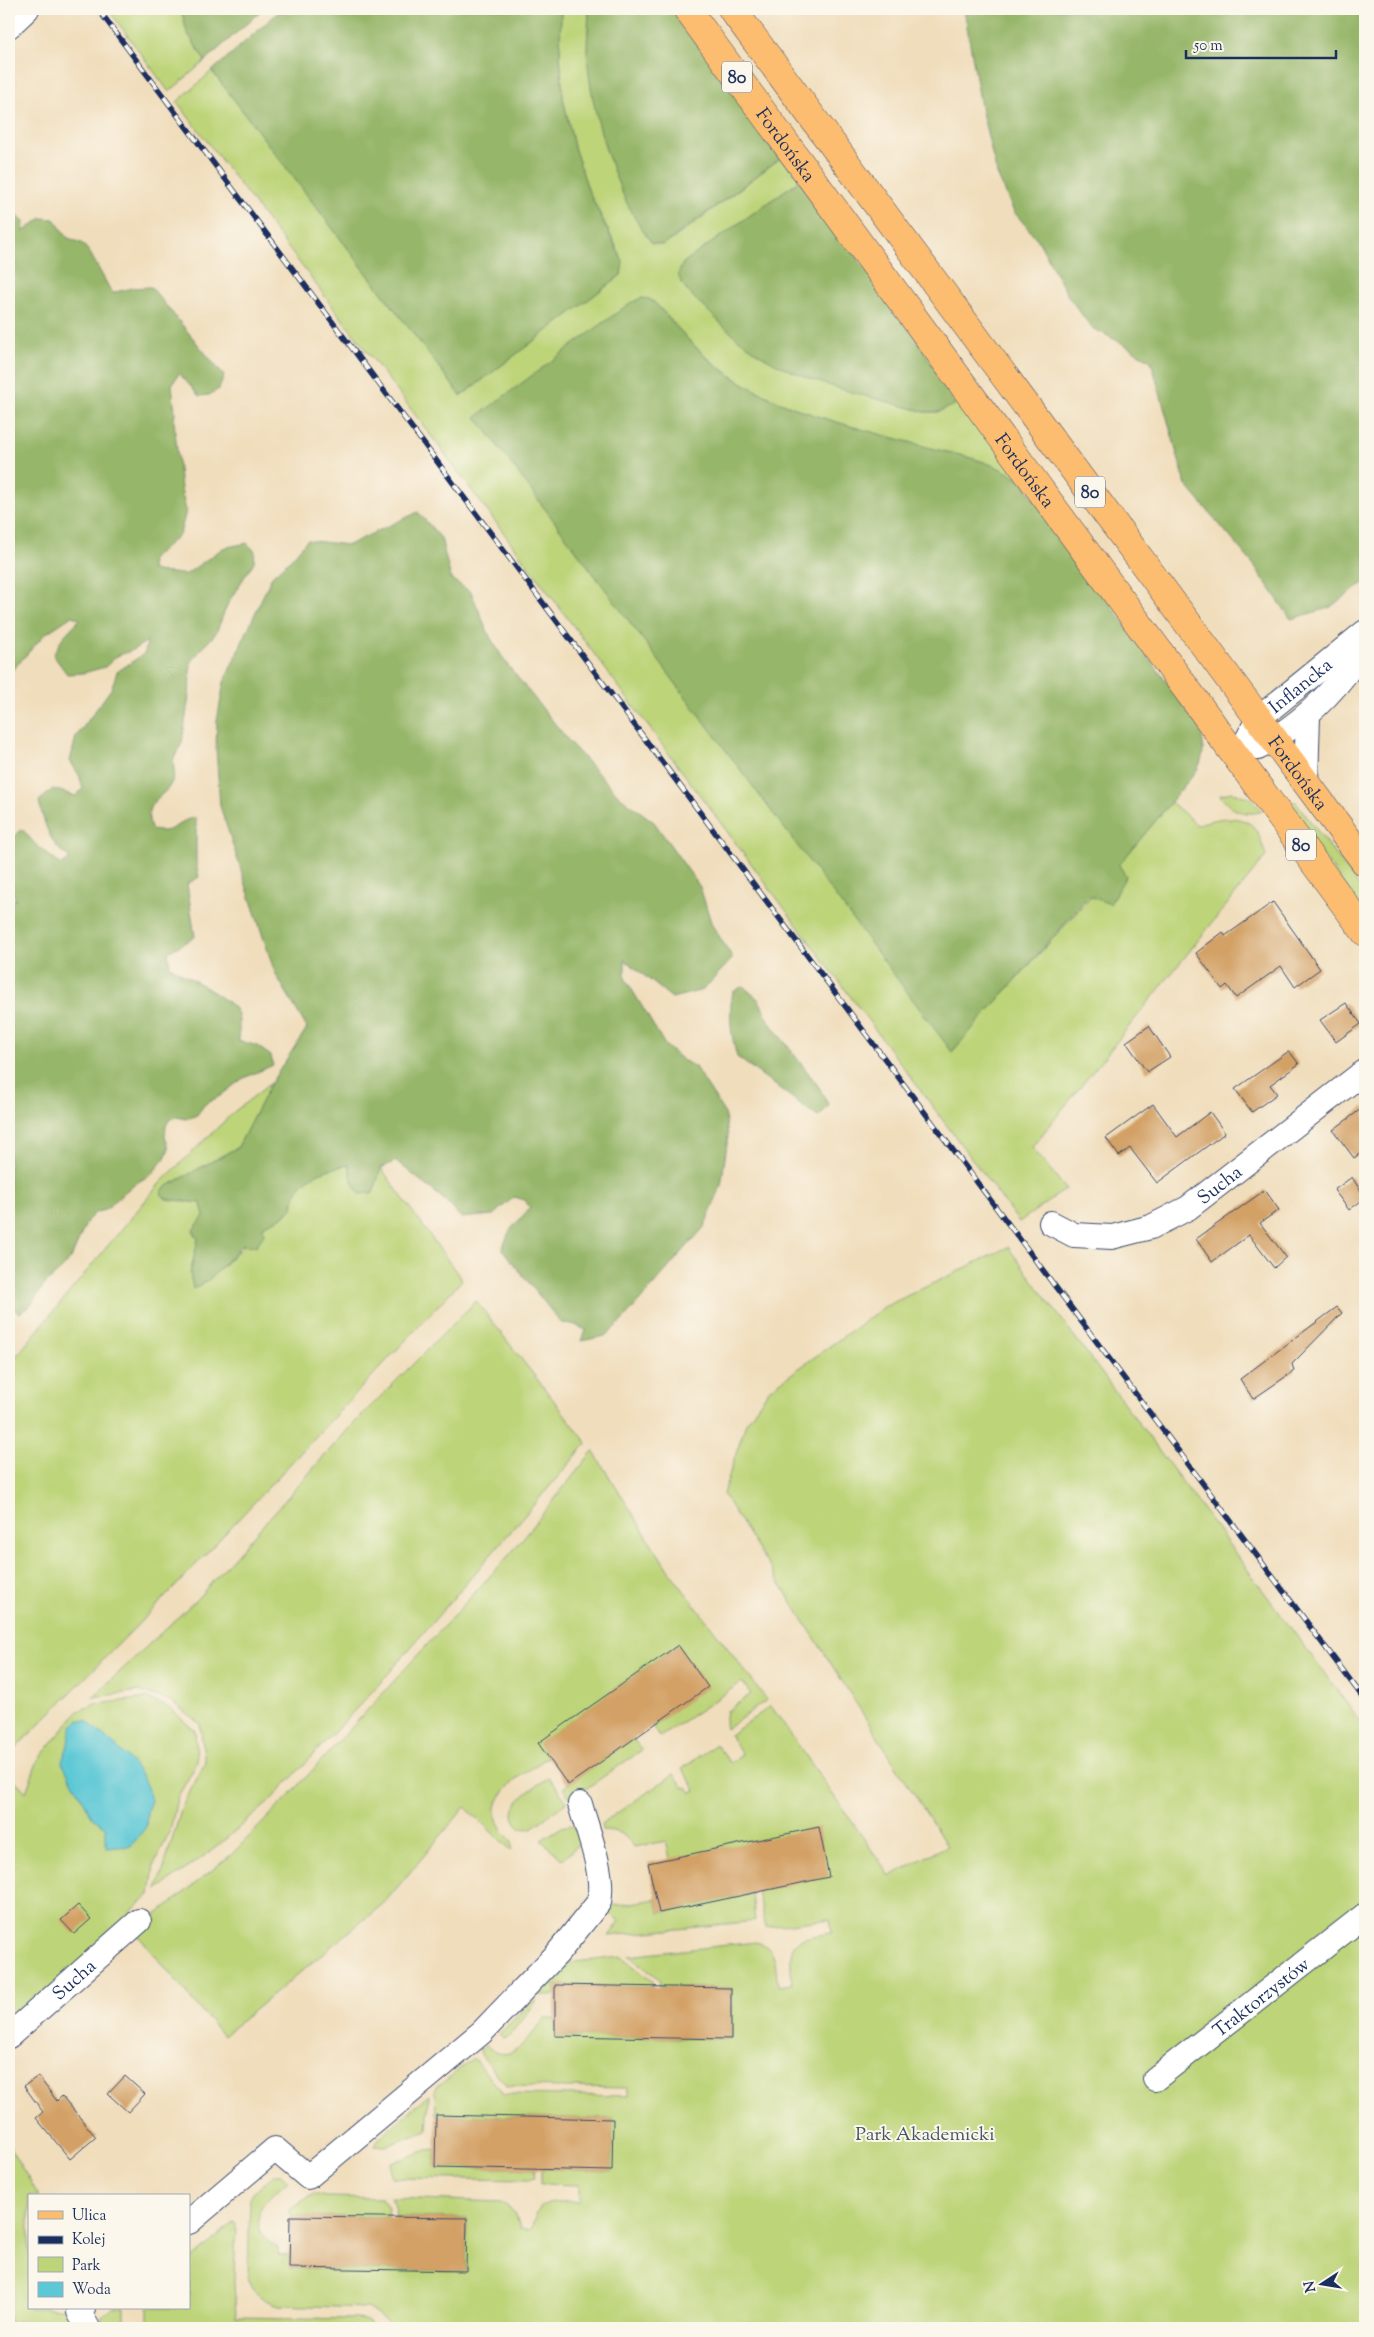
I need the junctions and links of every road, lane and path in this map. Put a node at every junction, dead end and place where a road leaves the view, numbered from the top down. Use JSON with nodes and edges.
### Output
{"nodes":[{"id":1,"x":27,"y":9,"type":"edge"},
{"id":2,"x":687,"y":9,"type":"edge"},
{"id":3,"x":732,"y":9,"type":"edge"},
{"id":4,"x":9,"y":26,"type":"edge"},
{"id":5,"x":1365,"y":632,"type":"edge"},
{"id":6,"x":1365,"y":647,"type":"edge"},
{"id":7,"x":1308,"y":715,"type":"junction"},
{"id":8,"x":1266,"y":729,"type":"junction"},
{"id":9,"x":1237,"y":759,"type":"junction"},
{"id":10,"x":1306,"y":783,"type":"junction"},
{"id":11,"x":1365,"y":862,"type":"edge"},
{"id":12,"x":1365,"y":932,"type":"edge"},
{"id":13,"x":1365,"y":1071,"type":"edge"},
{"id":14,"x":1051,"y":1223,"type":"dead end"},
{"id":15,"x":580,"y":1804,"type":"dead end"},
{"id":16,"x":1365,"y":1915,"type":"edge"},
{"id":17,"x":139,"y":1922,"type":"dead end"},
{"id":18,"x":9,"y":2036,"type":"edge"},
{"id":19,"x":1155,"y":2079,"type":"dead end"},
{"id":20,"x":190,"y":2221,"type":"edge"},
{"id":21,"x":81,"y":2310,"type":"edge"},
{"id":22,"x":88,"y":2328,"type":"edge"}],
"edges":[{"from":1,"to":4,"type":"street"},
{"from":2,"to":9,"type":"main road","name":"Fordońska","number":"80"},
{"from":3,"to":8,"type":"main road","name":"Fordońska","number":"80"},
{"from":5,"to":8,"type":"street","name":"Inflancka"},
{"from":6,"to":7,"type":"street","name":"Inflancka"},
{"from":7,"to":8,"type":"street","name":"Inflancka"},
{"from":7,"to":10,"type":"street","name":"Inflancka"},
{"from":8,"to":9,"type":"street"},
{"from":8,"to":10,"type":"main road","name":"Fordońska","number":"80"},
{"from":9,"to":12,"type":"main road","name":"Fordońska","number":"80"},
{"from":10,"to":11,"type":"main road","name":"Fordońska","number":"80"},
{"from":13,"to":14,"type":"street","name":"Sucha"},
{"from":15,"to":20,"type":"street"},
{"from":16,"to":19,"type":"street","name":"Traktorzystów"},
{"from":17,"to":18,"type":"street","name":"Sucha"},
{"from":21,"to":22,"type":"street"}]}
